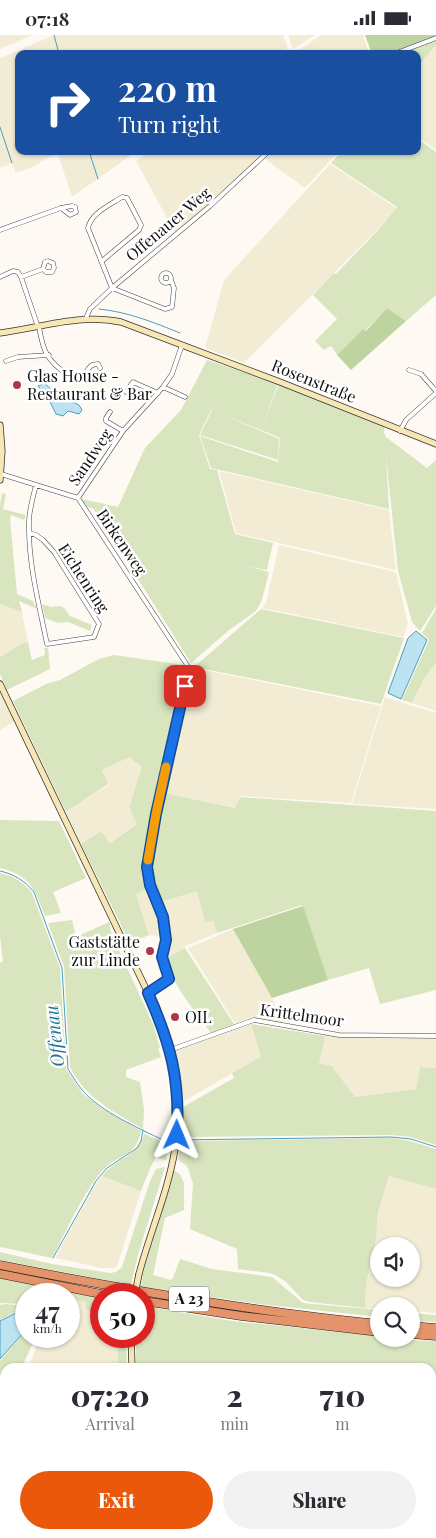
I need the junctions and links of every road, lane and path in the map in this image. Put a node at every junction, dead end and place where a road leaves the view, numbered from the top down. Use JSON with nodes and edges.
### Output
{"nodes":[{"id":1,"x":436,"y":38,"type":"edge"},
{"id":2,"x":404,"y":50,"type":"edge"},
{"id":3,"x":265,"y":155,"type":"edge"},
{"id":4,"x":61,"y":208,"type":"dead end"},
{"id":5,"x":0,"y":230,"type":"edge"},
{"id":6,"x":102,"y":261,"type":"junction"},
{"id":7,"x":43,"y":269,"type":"dead end"},
{"id":8,"x":0,"y":277,"type":"edge"},
{"id":9,"x":21,"y":277,"type":"junction"},
{"id":10,"x":171,"y":280,"type":"dead end"},
{"id":11,"x":112,"y":288,"type":"junction"},
{"id":12,"x":86,"y":318,"type":"junction"},
{"id":13,"x":38,"y":327,"type":"junction"},
{"id":14,"x":22,"y":330,"type":"junction"},
{"id":15,"x":0,"y":333,"type":"edge"},
{"id":16,"x":0,"y":337,"type":"edge"},
{"id":17,"x":182,"y":345,"type":"junction"},
{"id":18,"x":49,"y":355,"type":"junction"},
{"id":19,"x":6,"y":361,"type":"dead end"},
{"id":20,"x":100,"y":368,"type":"dead end"},
{"id":21,"x":409,"y":370,"type":"dead end"},
{"id":22,"x":163,"y":387,"type":"junction"},
{"id":23,"x":126,"y":392,"type":"dead end"},
{"id":24,"x":436,"y":392,"type":"edge"},
{"id":25,"x":158,"y":393,"type":"junction"},
{"id":26,"x":185,"y":397,"type":"dead end"},
{"id":27,"x":110,"y":412,"type":"dead end"},
{"id":28,"x":0,"y":425,"type":"edge"},
{"id":29,"x":123,"y":431,"type":"junction"},
{"id":30,"x":400,"y":431,"type":"junction"},
{"id":31,"x":436,"y":444,"type":"edge"},
{"id":32,"x":1,"y":477,"type":"edge"},
{"id":33,"x":36,"y":485,"type":"junction"},
{"id":34,"x":78,"y":498,"type":"junction"},
{"id":35,"x":30,"y":533,"type":"junction"},
{"id":36,"x":0,"y":684,"type":"edge"},
{"id":37,"x":148,"y":993,"type":"junction"},
{"id":38,"x":436,"y":1036,"type":"edge"},
{"id":39,"x":170,"y":1050,"type":"junction"},
{"id":40,"x":0,"y":1265,"type":"edge"},
{"id":41,"x":0,"y":1274,"type":"edge"},
{"id":42,"x":137,"y":1283,"type":"edge"},
{"id":43,"x":90,"y":1292,"type":"edge"},
{"id":44,"x":155,"y":1303,"type":"edge"},
{"id":45,"x":370,"y":1323,"type":"edge"},
{"id":46,"x":420,"y":1327,"type":"edge"},
{"id":47,"x":436,"y":1328,"type":"edge"},
{"id":48,"x":370,"y":1331,"type":"edge"},
{"id":49,"x":420,"y":1335,"type":"edge"},
{"id":50,"x":436,"y":1336,"type":"edge"},
{"id":51,"x":131,"y":1348,"type":"edge"},
{"id":52,"x":132,"y":1363,"type":"edge"}],
"edges":[{"from":1,"to":2,"type":"street"},
{"from":3,"to":11,"type":"street","name":"Offenauer Weg"},
{"from":4,"to":5,"type":"street"},
{"from":6,"to":6,"type":"street"},
{"from":6,"to":11,"type":"street"},
{"from":7,"to":9,"type":"street"},
{"from":8,"to":9,"type":"street"},
{"from":9,"to":13,"type":"street"},
{"from":10,"to":11,"type":"street"},
{"from":11,"to":12,"type":"street","name":"Offenauer Weg"},
{"from":12,"to":13,"type":"main road","name":"Rosenstraße"},
{"from":12,"to":17,"type":"main road","name":"Rosenstraße"},
{"from":13,"to":14,"type":"main road","name":"Rosenstraße"},
{"from":13,"to":18,"type":"street"},
{"from":14,"to":15,"type":"main road"},
{"from":14,"to":16,"type":"main road"},
{"from":17,"to":22,"type":"street","name":"Sandweg"},
{"from":17,"to":30,"type":"main road","name":"Rosenstraße"},
{"from":18,"to":19,"type":"street"},
{"from":18,"to":20,"type":"street"},
{"from":21,"to":24,"type":"street"},
{"from":22,"to":25,"type":"street","name":"Sandweg"},
{"from":22,"to":26,"type":"street"},
{"from":23,"to":25,"type":"street"},
{"from":24,"to":30,"type":"street"},
{"from":25,"to":29,"type":"street","name":"Sandweg"},
{"from":27,"to":29,"type":"street","name":"Sandweg"},
{"from":28,"to":32,"type":"main road"},
{"from":29,"to":34,"type":"street","name":"Sandweg"},
{"from":30,"to":31,"type":"main road","name":"Rosenstraße"},
{"from":32,"to":33,"type":"street","name":"Birkenweg"},
{"from":33,"to":34,"type":"street","name":"Birkenweg"},
{"from":33,"to":35,"type":"street","name":"Eichenring"},
{"from":34,"to":37,"type":"street","name":"Birkenweg"},
{"from":35,"to":35,"type":"street","name":"Eichenring"},
{"from":36,"to":37,"type":"main road"},
{"from":37,"to":39,"type":"main road"},
{"from":38,"to":39,"type":"street","name":"Krittelmoor"},
{"from":39,"to":42,"type":"main road","bridge":true},
{"from":40,"to":45,"type":"highway","number":"A 23"},
{"from":41,"to":43,"type":"highway"},
{"from":44,"to":48,"type":"highway","number":"A 23"},
{"from":46,"to":47,"type":"highway"},
{"from":49,"to":50,"type":"highway"},
{"from":51,"to":52,"type":"main road"}]}
